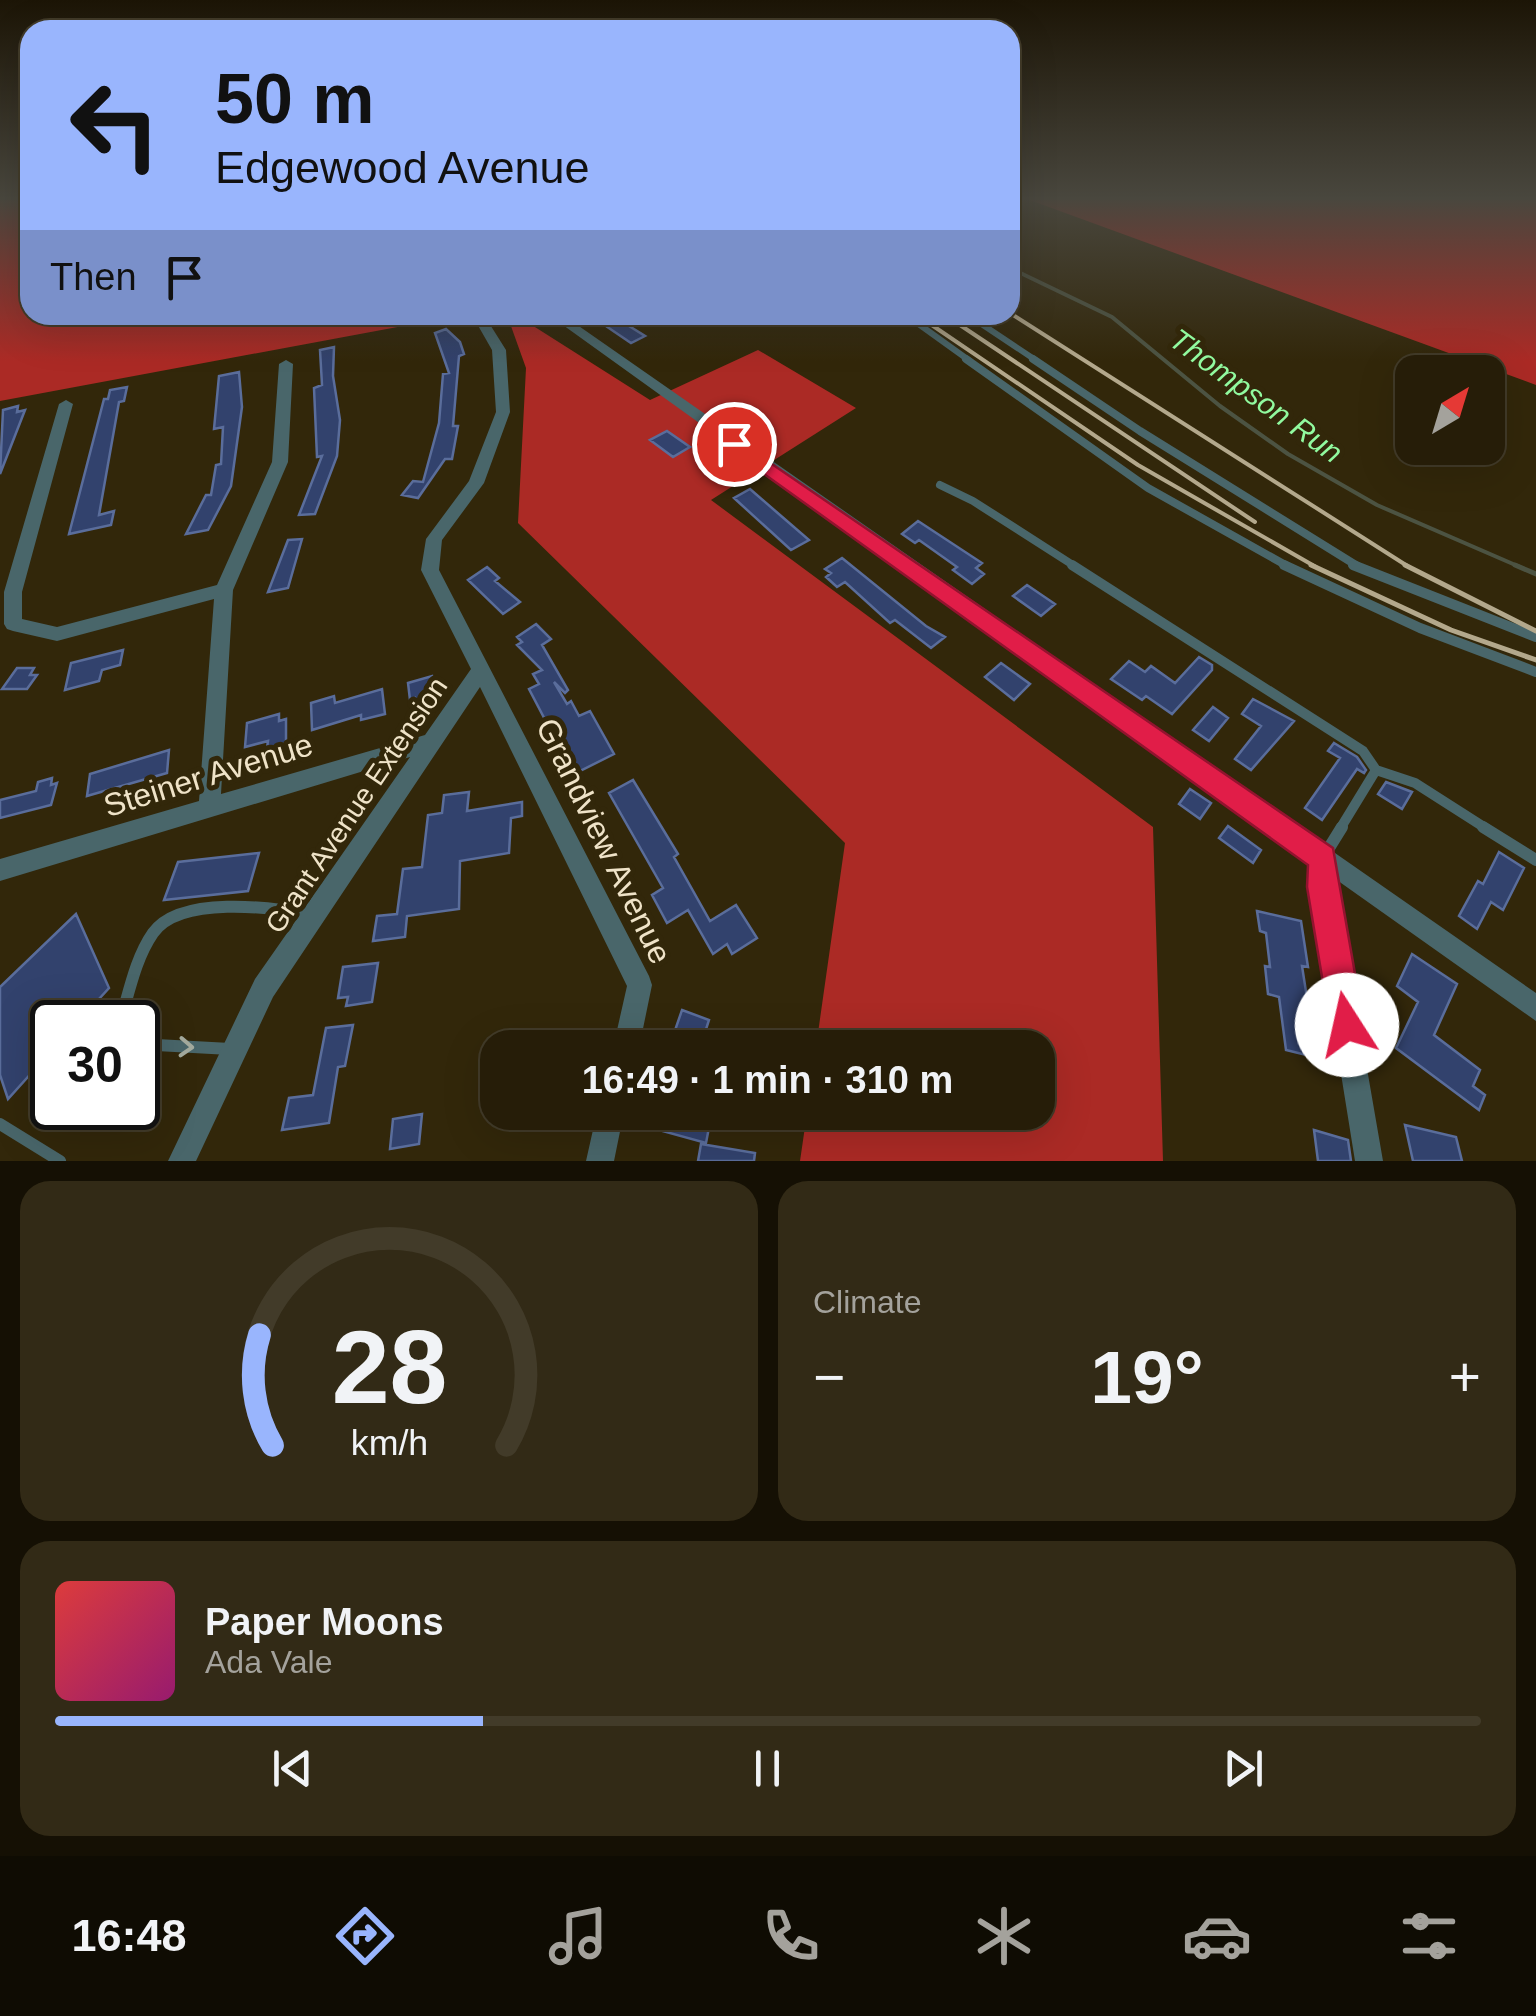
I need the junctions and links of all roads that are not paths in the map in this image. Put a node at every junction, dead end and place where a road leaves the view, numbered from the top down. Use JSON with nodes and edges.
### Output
{"nodes":[{"id":1,"x":484,"y":325,"type":"edge"},
{"id":2,"x":569,"y":325,"type":"edge"},
{"id":3,"x":920,"y":325,"type":"edge"},
{"id":4,"x":983,"y":325,"type":"edge"},
{"id":5,"x":286,"y":364,"type":"dead end"},
{"id":6,"x":66,"y":404,"type":"dead end"},
{"id":7,"x":940,"y":485,"type":"dead end"},
{"id":8,"x":224,"y":590,"type":"junction"},
{"id":9,"x":1536,"y":637,"type":"edge"},
{"id":10,"x":482,"y":670,"type":"junction"},
{"id":11,"x":1536,"y":672,"type":"edge"},
{"id":12,"x":434,"y":741,"type":"junction"},
{"id":13,"x":1376,"y":770,"type":"junction"},
{"id":14,"x":209,"y":810,"type":"junction"},
{"id":15,"x":1323,"y":858,"type":"junction"},
{"id":16,"x":1536,"y":860,"type":"edge"},
{"id":17,"x":0,"y":870,"type":"edge"},
{"id":18,"x":314,"y":916,"type":"junction"},
{"id":19,"x":128,"y":1000,"type":"edge"},
{"id":20,"x":1536,"y":1008,"type":"edge"},
{"id":21,"x":630,"y":1030,"type":"edge"},
{"id":22,"x":160,"y":1045,"type":"edge"},
{"id":23,"x":235,"y":1050,"type":"junction"},
{"id":24,"x":0,"y":1124,"type":"edge"},
{"id":25,"x":607,"y":1130,"type":"edge"},
{"id":26,"x":60,"y":1161,"type":"edge"},
{"id":27,"x":182,"y":1161,"type":"edge"},
{"id":28,"x":600,"y":1161,"type":"edge"},
{"id":29,"x":1369,"y":1161,"type":"edge"}],
"edges":[{"from":1,"to":10,"type":"street","name":"Grant Avenue Extension"},
{"from":2,"to":15,"type":"street"},
{"from":3,"to":11,"type":"lane"},
{"from":4,"to":9,"type":"lane"},
{"from":5,"to":8,"type":"street"},
{"from":6,"to":8,"type":"street"},
{"from":7,"to":13,"type":"lane"},
{"from":8,"to":14,"type":"street"},
{"from":10,"to":12,"type":"street","name":"Grant Avenue Extension"},
{"from":10,"to":21,"type":"street","name":"Grandview Avenue"},
{"from":12,"to":14,"type":"street","name":"Steiner Avenue"},
{"from":12,"to":18,"type":"street","name":"Grant Avenue Extension"},
{"from":13,"to":15,"type":"lane"},
{"from":13,"to":16,"type":"lane"},
{"from":14,"to":17,"type":"street","name":"Steiner Avenue"},
{"from":15,"to":20,"type":"street"},
{"from":15,"to":29,"type":"street"},
{"from":18,"to":19,"type":"lane"},
{"from":18,"to":23,"type":"street","name":"Grant Avenue Extension"},
{"from":22,"to":23,"type":"lane","one_way":true},
{"from":23,"to":27,"type":"street","name":"Grant Avenue Extension"},
{"from":24,"to":26,"type":"lane"},
{"from":25,"to":28,"type":"street"}]}
